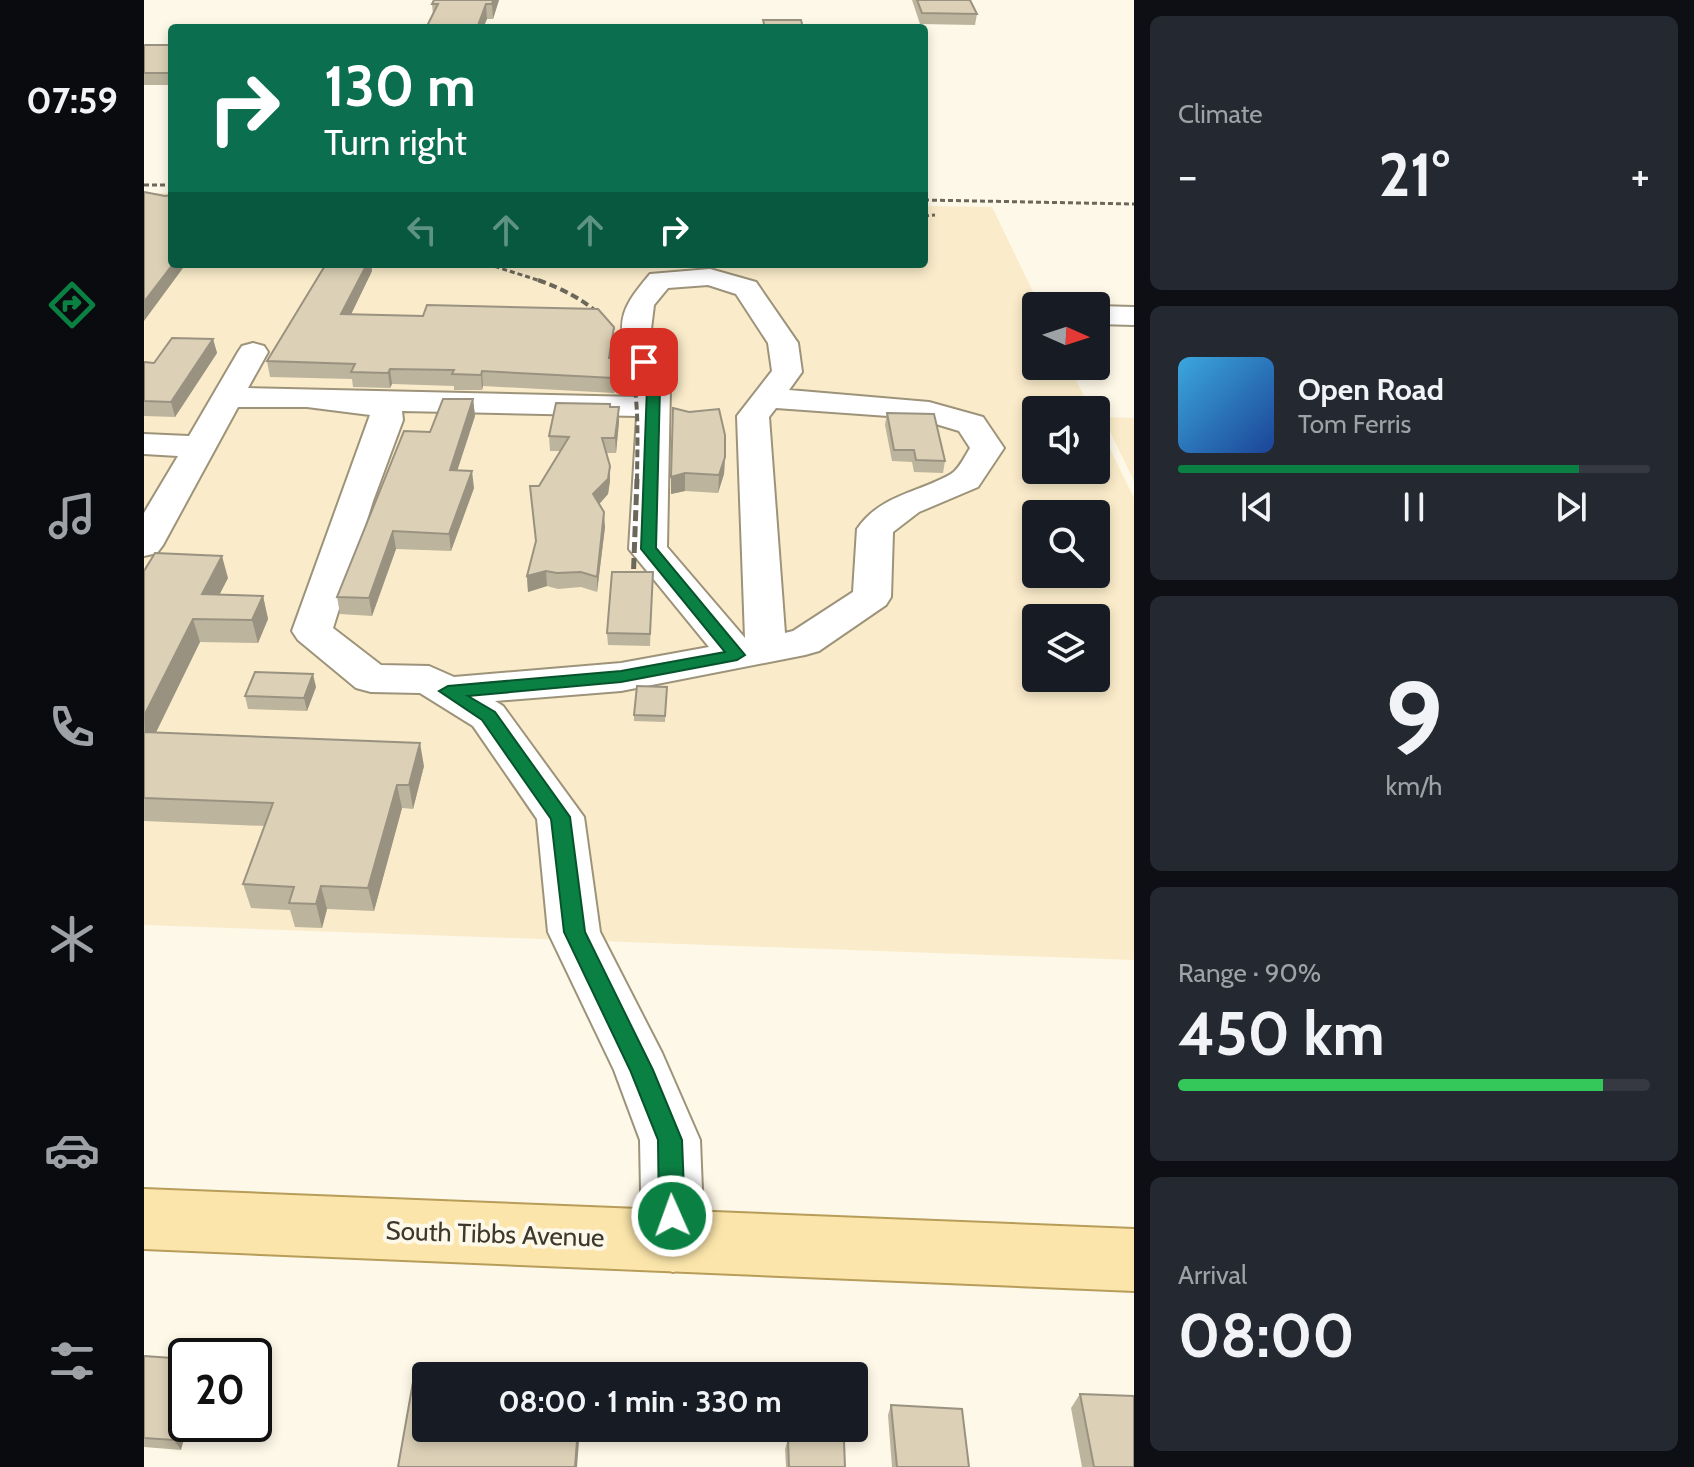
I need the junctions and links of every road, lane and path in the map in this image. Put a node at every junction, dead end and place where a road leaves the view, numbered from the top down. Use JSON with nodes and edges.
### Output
{"nodes":[{"id":1,"x":1110,"y":315,"type":"edge"},
{"id":2,"x":1134,"y":316,"type":"edge"},
{"id":3,"x":253,"y":352,"type":"dead end"},
{"id":4,"x":228,"y":398,"type":"junction"},
{"id":5,"x":767,"y":398,"type":"junction"},
{"id":6,"x":356,"y":401,"type":"junction"},
{"id":7,"x":653,"y":407,"type":"junction"},
{"id":8,"x":144,"y":444,"type":"edge"},
{"id":9,"x":200,"y":447,"type":"junction"},
{"id":10,"x":144,"y":545,"type":"edge"},
{"id":11,"x":752,"y":652,"type":"junction"},
{"id":12,"x":448,"y":691,"type":"junction"},
{"id":13,"x":144,"y":1219,"type":"edge"},
{"id":14,"x":673,"y":1241,"type":"junction"},
{"id":15,"x":1134,"y":1260,"type":"edge"}],
"edges":[{"from":1,"to":2,"type":"street"},
{"from":3,"to":4,"type":"street"},
{"from":4,"to":6,"type":"street"},
{"from":4,"to":9,"type":"street"},
{"from":5,"to":7,"type":"street"},
{"from":5,"to":11,"type":"street"},
{"from":5,"to":11,"type":"street"},
{"from":6,"to":7,"type":"street"},
{"from":6,"to":12,"type":"street"},
{"from":7,"to":11,"type":"street"},
{"from":8,"to":9,"type":"street"},
{"from":9,"to":10,"type":"street"},
{"from":11,"to":12,"type":"street"},
{"from":12,"to":14,"type":"street"},
{"from":13,"to":14,"type":"main road","name":"South Tibbs Avenue"},
{"from":14,"to":15,"type":"main road","name":"South Tibbs Avenue"}]}
